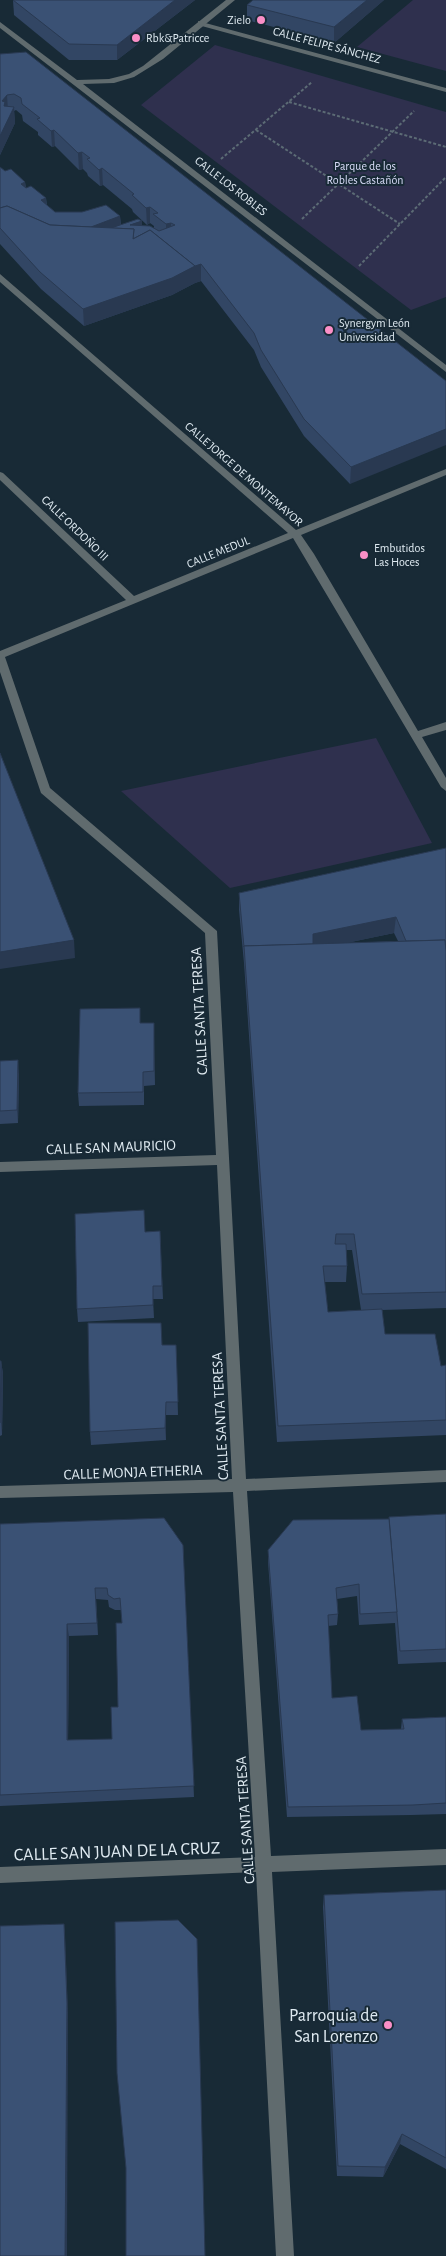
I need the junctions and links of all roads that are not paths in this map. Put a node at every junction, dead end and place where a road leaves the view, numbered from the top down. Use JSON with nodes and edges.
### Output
{"nodes":[{"id":1,"x":231,"y":0,"type":"edge"},
{"id":2,"x":201,"y":23,"type":"junction"},
{"id":3,"x":0,"y":24,"type":"edge"},
{"id":4,"x":77,"y":82,"type":"junction"},
{"id":5,"x":444,"y":89,"type":"edge"},
{"id":6,"x":0,"y":277,"type":"edge"},
{"id":7,"x":446,"y":369,"type":"edge"},
{"id":8,"x":446,"y":472,"type":"edge"},
{"id":9,"x":0,"y":474,"type":"edge"},
{"id":10,"x":294,"y":534,"type":"junction"},
{"id":11,"x":132,"y":600,"type":"junction"},
{"id":12,"x":0,"y":656,"type":"edge"},
{"id":13,"x":446,"y":726,"type":"edge"},
{"id":14,"x":416,"y":735,"type":"junction"},
{"id":15,"x":446,"y":787,"type":"edge"},
{"id":16,"x":223,"y":1160,"type":"junction"},
{"id":17,"x":0,"y":1167,"type":"edge"},
{"id":18,"x":446,"y":1476,"type":"edge"},
{"id":19,"x":241,"y":1485,"type":"junction"},
{"id":20,"x":0,"y":1492,"type":"edge"},
{"id":21,"x":446,"y":1858,"type":"edge"},
{"id":22,"x":264,"y":1866,"type":"junction"},
{"id":23,"x":0,"y":1875,"type":"edge"},
{"id":24,"x":284,"y":2256,"type":"edge"}],
"edges":[{"from":1,"to":2,"type":"street"},
{"from":2,"to":4,"type":"street"},
{"from":2,"to":5,"type":"street","name":"CALLE FELIPE SÁNCHEZ"},
{"from":3,"to":4,"type":"street","name":"CALLE LOS ROBLES"},
{"from":4,"to":7,"type":"street","name":"CALLE LOS ROBLES"},
{"from":6,"to":10,"type":"street","name":"CALLE JORGE DE MONTEMAYOR"},
{"from":8,"to":10,"type":"street","name":"CALLE MEDUL"},
{"from":9,"to":11,"type":"street","name":"CALLE ORDOÑO III"},
{"from":10,"to":11,"type":"street","name":"CALLE MEDUL"},
{"from":10,"to":14,"type":"street","name":"CALLE JORGE DE MONTEMAYOR"},
{"from":11,"to":12,"type":"street","name":"CALLE MEDUL"},
{"from":12,"to":16,"type":"street","name":"CALLE SANTA TERESA"},
{"from":13,"to":14,"type":"street"},
{"from":14,"to":15,"type":"street","name":"CALLE JORGE DE MONTEMAYOR"},
{"from":16,"to":17,"type":"street","name":"CALLE SAN MAURICIO"},
{"from":16,"to":19,"type":"street","name":"CALLE SANTA TERESA"},
{"from":18,"to":19,"type":"street","name":"CALLE MONJA ETHERIA"},
{"from":19,"to":20,"type":"street","name":"CALLE MONJA ETHERIA"},
{"from":19,"to":22,"type":"street","name":"CALLE SANTA TERESA"},
{"from":21,"to":22,"type":"street","name":"CALLE SAN JUAN DE LA CRUZ"},
{"from":22,"to":23,"type":"street","name":"CALLE SAN JUAN DE LA CRUZ"},
{"from":22,"to":24,"type":"street","name":"CALLE SANTA TERESA"}]}
